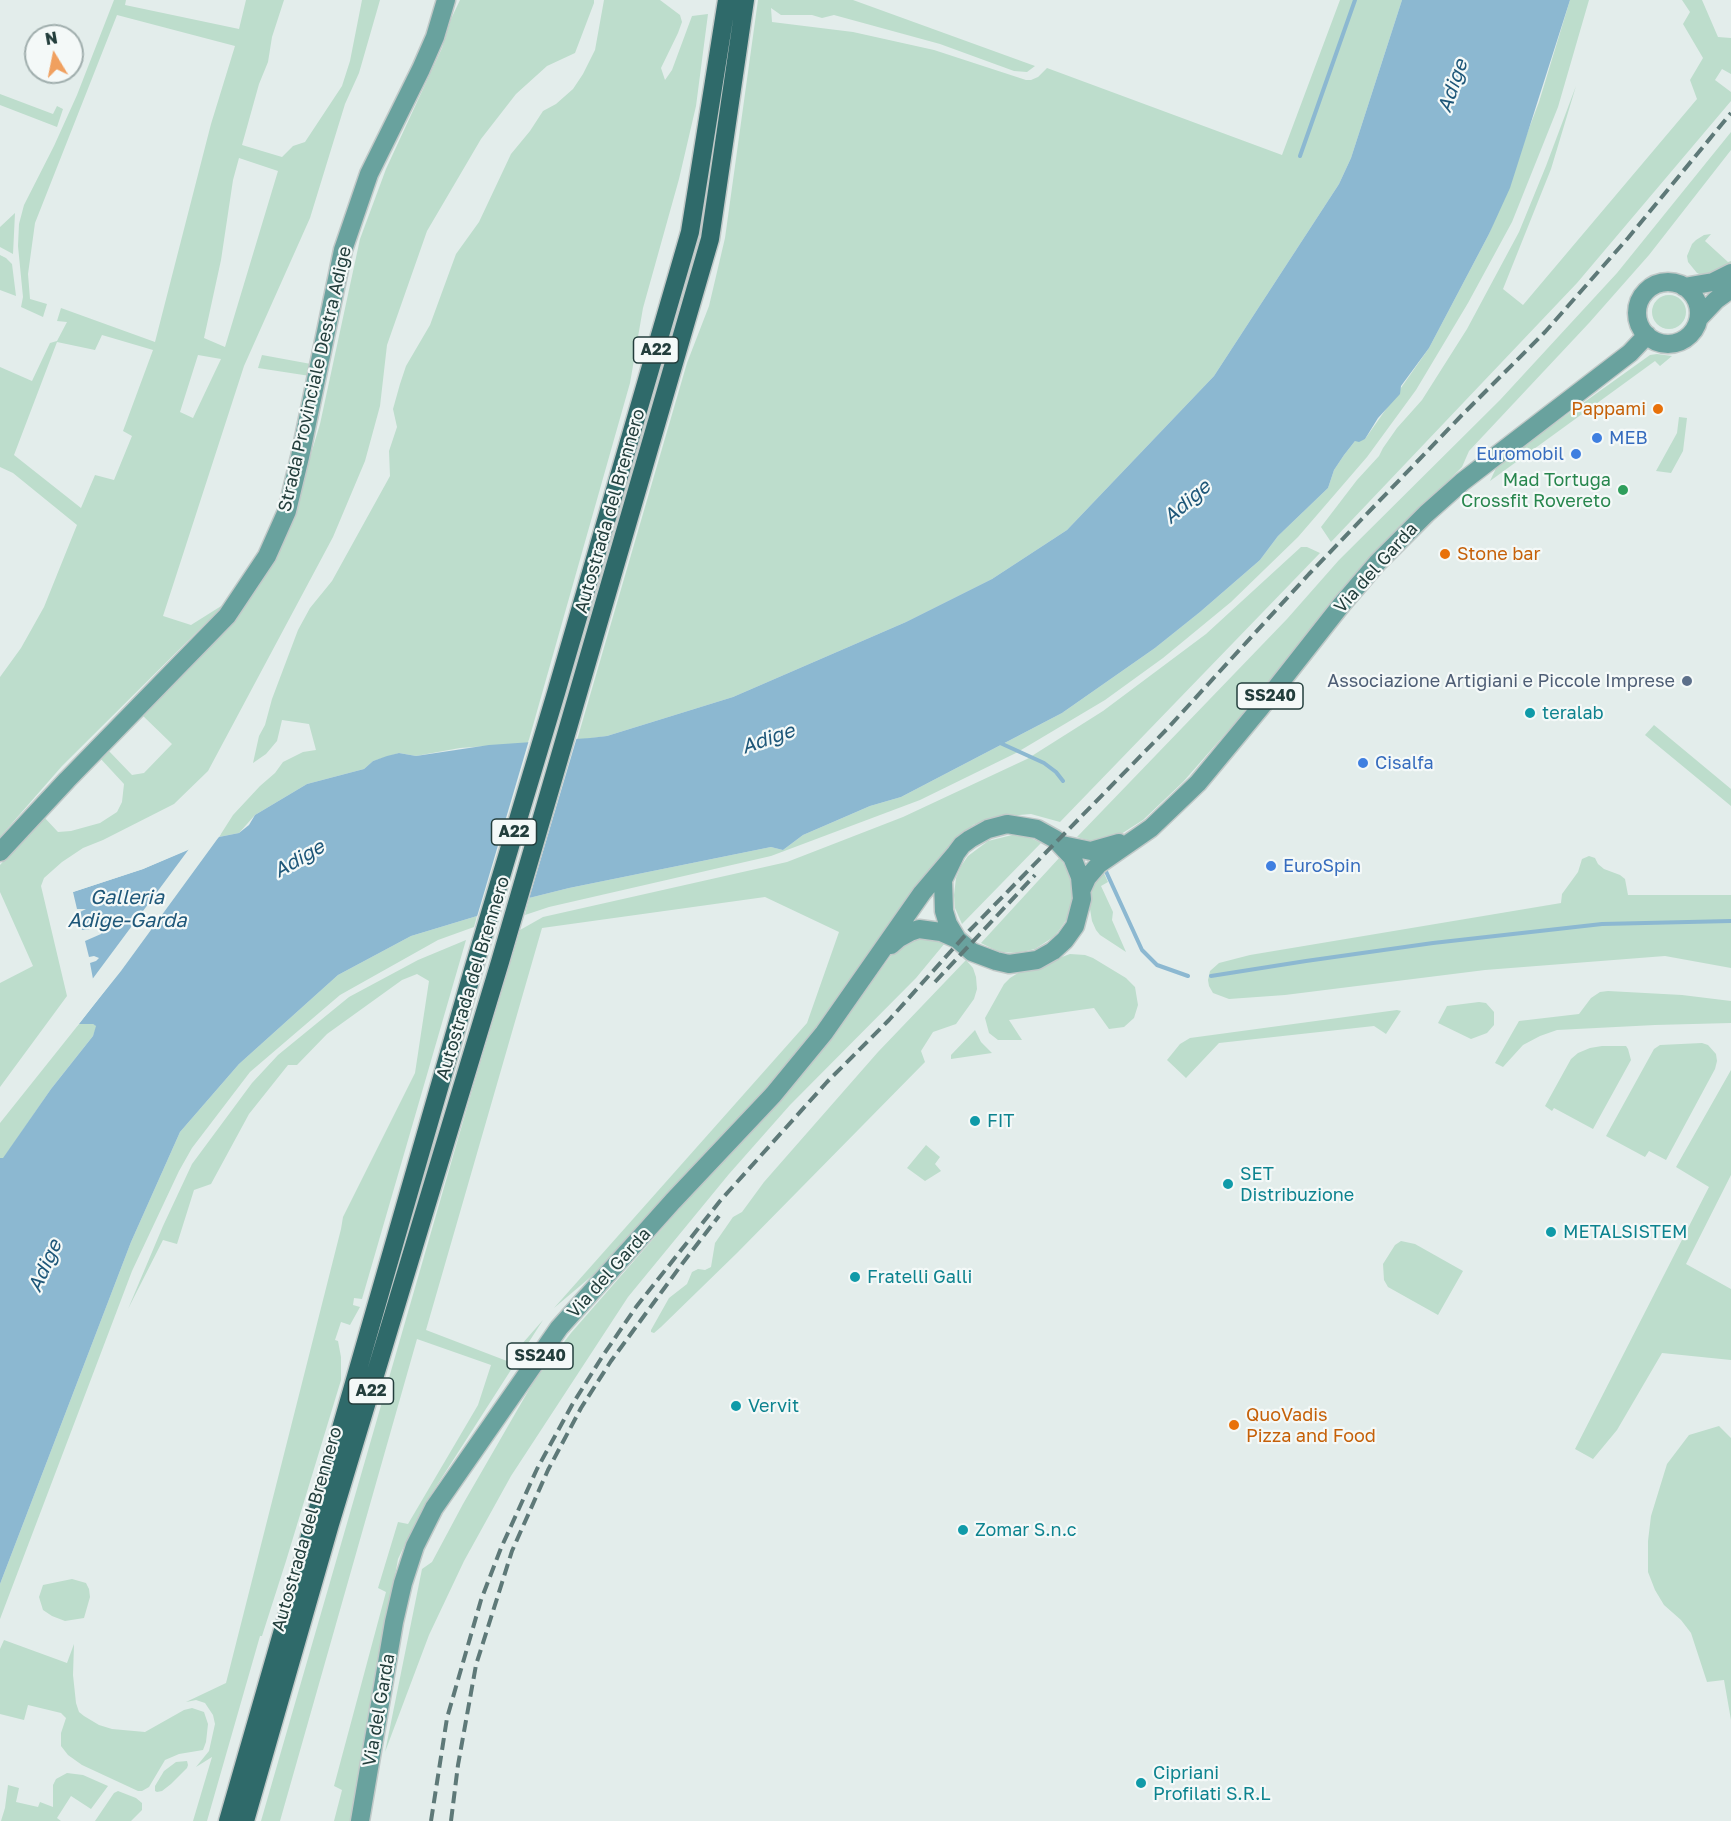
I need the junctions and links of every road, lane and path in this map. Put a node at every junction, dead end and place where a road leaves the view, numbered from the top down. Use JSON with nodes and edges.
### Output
{"nodes":[{"id":1,"x":446,"y":0,"type":"edge"},
{"id":2,"x":727,"y":0,"type":"edge"},
{"id":3,"x":745,"y":0,"type":"edge"},
{"id":4,"x":1731,"y":273,"type":"edge"},
{"id":5,"x":1684,"y":287,"type":"junction"},
{"id":6,"x":1731,"y":289,"type":"edge"},
{"id":7,"x":1699,"y":318,"type":"junction"},
{"id":8,"x":1647,"y":335,"type":"junction"},
{"id":9,"x":1140,"y":835,"type":"junction"},
{"id":10,"x":1062,"y":845,"type":"junction"},
{"id":11,"x":0,"y":852,"type":"edge"},
{"id":12,"x":956,"y":853,"type":"junction"},
{"id":13,"x":1083,"y":889,"type":"junction"},
{"id":14,"x":957,"y":939,"type":"junction"},
{"id":15,"x":868,"y":968,"type":"junction"},
{"id":16,"x":228,"y":1821,"type":"edge"},
{"id":17,"x":245,"y":1821,"type":"edge"},
{"id":18,"x":360,"y":1821,"type":"edge"}],
"edges":[{"from":1,"to":11,"type":"main road","name":"Strada Provinciale Destra Adige"},
{"from":2,"to":16,"type":"highway","name":"Autostrada del Brennero","number":"A22"},
{"from":3,"to":17,"type":"highway","name":"Autostrada del Brennero","number":"A22"},
{"from":4,"to":5,"type":"main road"},
{"from":5,"to":7,"type":"main road"},
{"from":5,"to":8,"type":"main road"},
{"from":6,"to":7,"type":"main road"},
{"from":7,"to":8,"type":"main road"},
{"from":8,"to":9,"type":"main road","name":"Via del Garda","number":"SS240"},
{"from":9,"to":10,"type":"main road","name":"Via del Garda"},
{"from":9,"to":13,"type":"main road","name":"Via del Garda"},
{"from":10,"to":12,"type":"main road","name":"Via del Garda"},
{"from":10,"to":13,"type":"main road","name":"Via del Garda"},
{"from":12,"to":14,"type":"main road","name":"Via del Garda"},
{"from":12,"to":15,"type":"main road","name":"Via del Garda"},
{"from":13,"to":14,"type":"main road","name":"Via del Garda"},
{"from":14,"to":15,"type":"main road","name":"Via del Garda"},
{"from":15,"to":18,"type":"main road","name":"Via del Garda","number":"SS240"}]}
